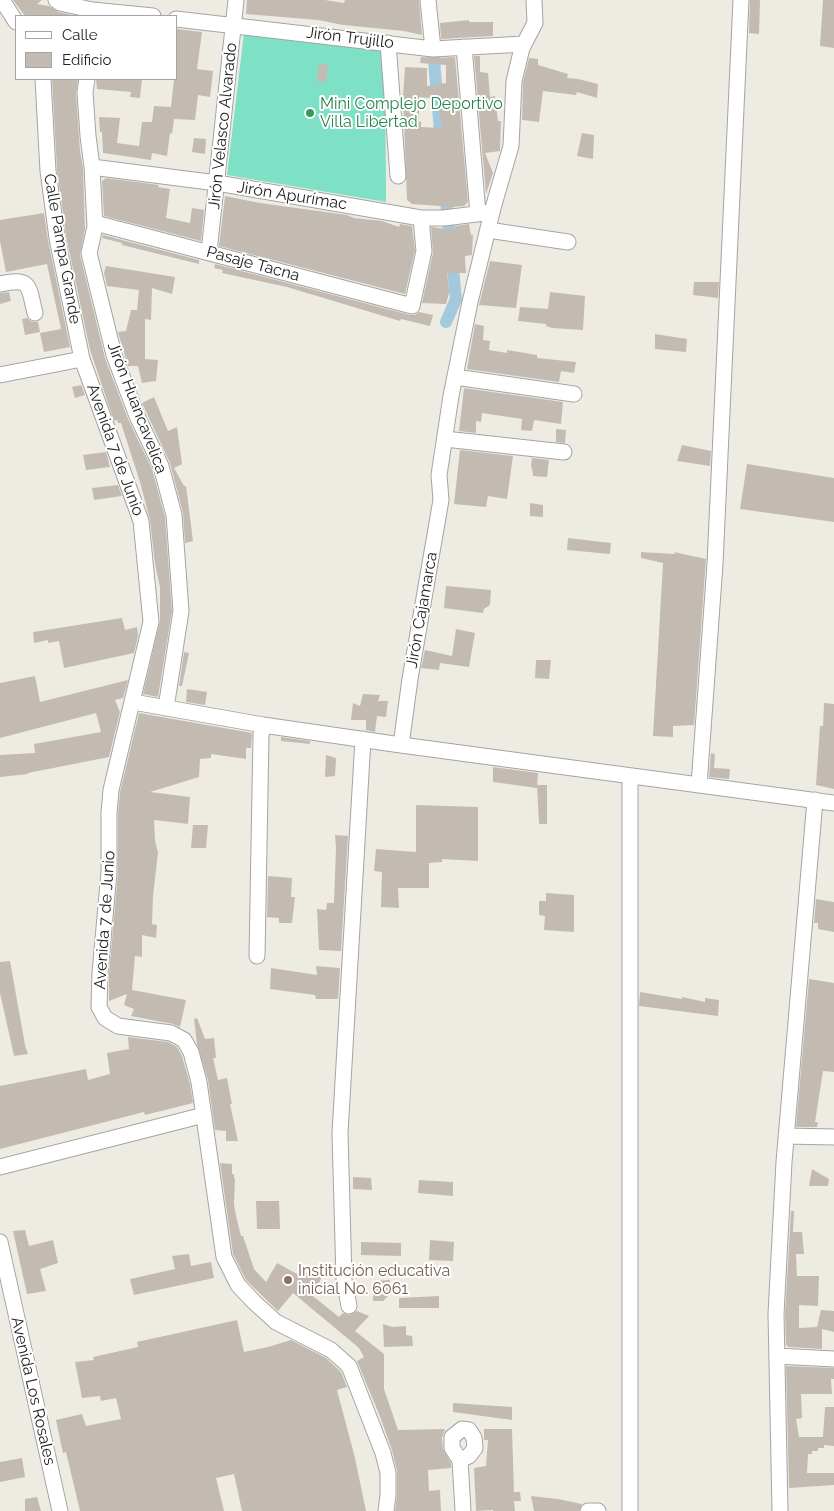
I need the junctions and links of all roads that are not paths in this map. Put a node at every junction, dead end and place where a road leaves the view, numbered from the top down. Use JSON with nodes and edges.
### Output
{"nodes":[{"id":1,"x":2,"y":0,"type":"edge"},
{"id":2,"x":56,"y":0,"type":"edge"},
{"id":3,"x":236,"y":0,"type":"edge"},
{"id":4,"x":428,"y":0,"type":"edge"},
{"id":5,"x":534,"y":0,"type":"edge"},
{"id":6,"x":742,"y":0,"type":"edge"},
{"id":7,"x":92,"y":13,"type":"edge"},
{"id":8,"x":132,"y":15,"type":"edge"},
{"id":9,"x":178,"y":18,"type":"edge"},
{"id":10,"x":15,"y":20,"type":"edge"},
{"id":11,"x":234,"y":24,"type":"junction"},
{"id":12,"x":388,"y":43,"type":"junction"},
{"id":13,"x":524,"y":44,"type":"junction"},
{"id":14,"x":464,"y":47,"type":"junction"},
{"id":15,"x":433,"y":48,"type":"junction"},
{"id":16,"x":43,"y":80,"type":"edge"},
{"id":17,"x":86,"y":80,"type":"edge"},
{"id":18,"x":92,"y":167,"type":"junction"},
{"id":19,"x":398,"y":176,"type":"dead end"},
{"id":20,"x":217,"y":184,"type":"junction"},
{"id":21,"x":485,"y":213,"type":"junction"},
{"id":22,"x":421,"y":218,"type":"junction"},
{"id":23,"x":95,"y":223,"type":"junction"},
{"id":24,"x":488,"y":230,"type":"junction"},
{"id":25,"x":568,"y":242,"type":"dead end"},
{"id":26,"x":209,"y":252,"type":"junction"},
{"id":27,"x":0,"y":284,"type":"edge"},
{"id":28,"x":35,"y":313,"type":"dead end"},
{"id":29,"x":82,"y":359,"type":"junction"},
{"id":30,"x":0,"y":375,"type":"edge"},
{"id":31,"x":455,"y":377,"type":"junction"},
{"id":32,"x":574,"y":394,"type":"dead end"},
{"id":33,"x":445,"y":439,"type":"junction"},
{"id":34,"x":564,"y":452,"type":"dead end"},
{"id":35,"x":133,"y":702,"type":"junction"},
{"id":36,"x":166,"y":708,"type":"junction"},
{"id":37,"x":263,"y":725,"type":"junction"},
{"id":38,"x":362,"y":739,"type":"junction"},
{"id":39,"x":401,"y":745,"type":"junction"},
{"id":40,"x":630,"y":776,"type":"junction"},
{"id":41,"x":699,"y":785,"type":"junction"},
{"id":42,"x":816,"y":800,"type":"junction"},
{"id":43,"x":834,"y":803,"type":"edge"},
{"id":44,"x":257,"y":956,"type":"dead end"},
{"id":45,"x":204,"y":1115,"type":"junction"},
{"id":46,"x":786,"y":1136,"type":"junction"},
{"id":47,"x":834,"y":1137,"type":"edge"},
{"id":48,"x":0,"y":1167,"type":"edge"},
{"id":49,"x":0,"y":1242,"type":"edge"},
{"id":50,"x":349,"y":1306,"type":"dead end"},
{"id":51,"x":777,"y":1356,"type":"junction"},
{"id":52,"x":834,"y":1358,"type":"edge"},
{"id":53,"x":460,"y":1460,"type":"dead end"},
{"id":54,"x":60,"y":1511,"type":"edge"},
{"id":55,"x":386,"y":1511,"type":"edge"},
{"id":56,"x":463,"y":1511,"type":"edge"},
{"id":57,"x":588,"y":1511,"type":"edge"},
{"id":58,"x":598,"y":1511,"type":"edge"},
{"id":59,"x":630,"y":1511,"type":"edge"},
{"id":60,"x":780,"y":1511,"type":"edge"}],
"edges":[{"from":1,"to":10,"type":"street"},
{"from":2,"to":7,"type":"street"},
{"from":3,"to":11,"type":"street","name":"Jirón Velasco Alvarado"},
{"from":4,"to":15,"type":"street"},
{"from":5,"to":13,"type":"street"},
{"from":6,"to":41,"type":"street"},
{"from":7,"to":8,"type":"street"},
{"from":9,"to":11,"type":"street","name":"Jirón Trujillo"},
{"from":11,"to":12,"type":"street","name":"Jirón Trujillo"},
{"from":11,"to":20,"type":"street","name":"Jirón Velasco Alvarado"},
{"from":12,"to":15,"type":"street","name":"Jirón Trujillo"},
{"from":12,"to":19,"type":"street"},
{"from":13,"to":14,"type":"street","name":"Jirón Trujillo"},
{"from":13,"to":21,"type":"street"},
{"from":14,"to":15,"type":"street","name":"Jirón Trujillo"},
{"from":14,"to":21,"type":"street"},
{"from":16,"to":29,"type":"street","name":"Calle Pampa Grande"},
{"from":17,"to":18,"type":"street","name":"Jirón Huancavelica"},
{"from":18,"to":20,"type":"street","name":"Jirón Apurímac"},
{"from":18,"to":23,"type":"street","name":"Jirón Huancavelica"},
{"from":20,"to":22,"type":"street","name":"Jirón Apurímac"},
{"from":20,"to":26,"type":"street","name":"Jirón Velasco Alvarado"},
{"from":21,"to":22,"type":"street","name":"Jirón Apurímac"},
{"from":21,"to":24,"type":"street","name":"Jirón Cajamarca"},
{"from":22,"to":26,"type":"street","name":"Pasaje Tacna"},
{"from":23,"to":26,"type":"street","name":"Pasaje Tacna"},
{"from":23,"to":36,"type":"street","name":"Jirón Huancavelica"},
{"from":24,"to":25,"type":"street"},
{"from":24,"to":31,"type":"street","name":"Jirón Cajamarca"},
{"from":27,"to":28,"type":"street"},
{"from":29,"to":30,"type":"street"},
{"from":29,"to":35,"type":"street","name":"Avenida 7 de Junio"},
{"from":31,"to":32,"type":"street"},
{"from":31,"to":33,"type":"street","name":"Jirón Cajamarca"},
{"from":33,"to":34,"type":"street"},
{"from":33,"to":39,"type":"street","name":"Jirón Cajamarca"},
{"from":35,"to":36,"type":"street"},
{"from":35,"to":45,"type":"street","name":"Avenida 7 de Junio"},
{"from":36,"to":37,"type":"street"},
{"from":37,"to":38,"type":"street"},
{"from":37,"to":44,"type":"street"},
{"from":38,"to":39,"type":"street"},
{"from":38,"to":50,"type":"street"},
{"from":39,"to":40,"type":"street"},
{"from":40,"to":41,"type":"street"},
{"from":40,"to":59,"type":"street"},
{"from":41,"to":42,"type":"street"},
{"from":42,"to":43,"type":"street"},
{"from":42,"to":46,"type":"street"},
{"from":45,"to":48,"type":"street"},
{"from":45,"to":55,"type":"street","name":"Avenida 7 de Junio"},
{"from":46,"to":47,"type":"street"},
{"from":46,"to":51,"type":"street"},
{"from":49,"to":54,"type":"street","name":"Avenida Los Rosales"},
{"from":51,"to":52,"type":"street"},
{"from":51,"to":60,"type":"street"},
{"from":53,"to":56,"type":"street"},
{"from":57,"to":58,"type":"street"}]}
